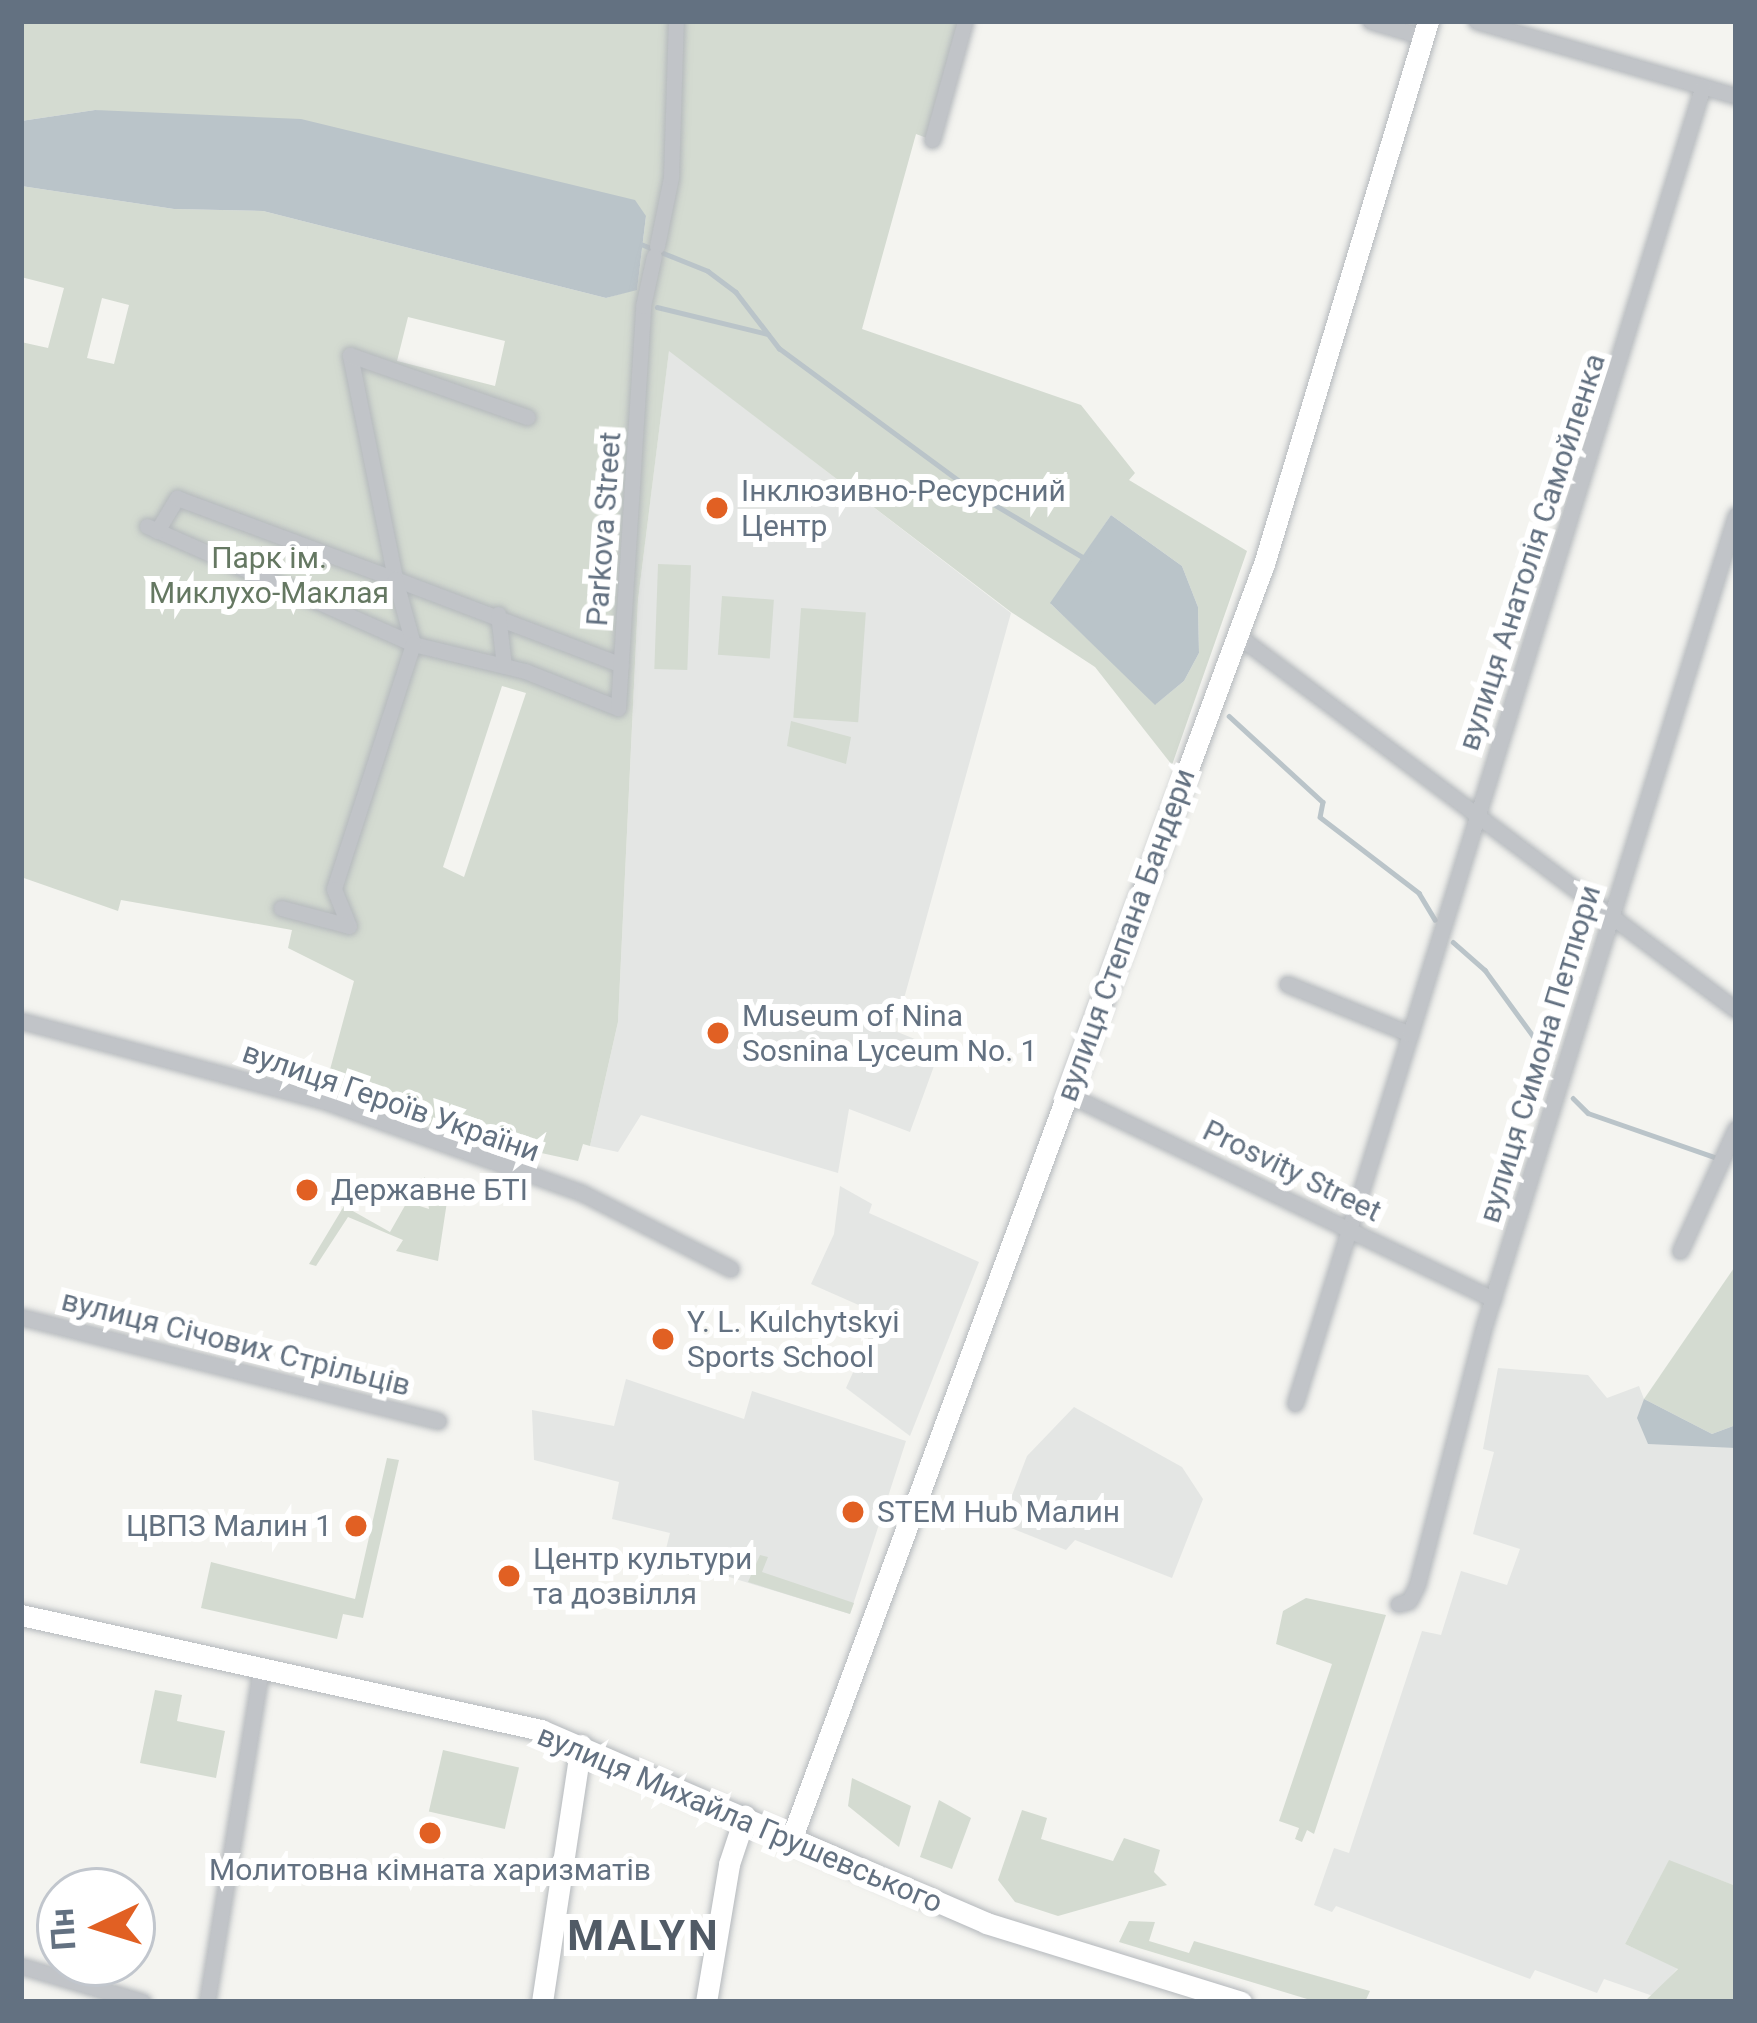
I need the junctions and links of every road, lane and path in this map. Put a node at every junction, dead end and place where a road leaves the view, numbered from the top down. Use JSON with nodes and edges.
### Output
{"nodes":[{"id":1,"x":676,"y":21,"type":"edge"},
{"id":2,"x":965,"y":21,"type":"edge"},
{"id":3,"x":1370,"y":21,"type":"edge"},
{"id":4,"x":1476,"y":21,"type":"edge"},
{"id":5,"x":1426,"y":29,"type":"edge"},
{"id":6,"x":1703,"y":86,"type":"junction"},
{"id":7,"x":1736,"y":96,"type":"edge"},
{"id":8,"x":932,"y":140,"type":"dead end"},
{"id":9,"x":526,"y":418,"type":"dead end"},
{"id":10,"x":1736,"y":514,"type":"edge"},
{"id":11,"x":395,"y":579,"type":"junction"},
{"id":12,"x":498,"y":614,"type":"junction"},
{"id":13,"x":1237,"y":635,"type":"junction"},
{"id":14,"x":413,"y":644,"type":"junction"},
{"id":15,"x":621,"y":664,"type":"junction"},
{"id":16,"x":504,"y":666,"type":"junction"},
{"id":17,"x":1476,"y":816,"type":"junction"},
{"id":18,"x":281,"y":908,"type":"dead end"},
{"id":19,"x":1610,"y":920,"type":"junction"},
{"id":20,"x":1287,"y":984,"type":"dead end"},
{"id":21,"x":1736,"y":1010,"type":"edge"},
{"id":22,"x":21,"y":1021,"type":"edge"},
{"id":23,"x":1410,"y":1034,"type":"junction"},
{"id":24,"x":1067,"y":1094,"type":"junction"},
{"id":25,"x":1736,"y":1128,"type":"edge"},
{"id":26,"x":1350,"y":1228,"type":"junction"},
{"id":27,"x":1680,"y":1251,"type":"dead end"},
{"id":28,"x":731,"y":1269,"type":"dead end"},
{"id":29,"x":1493,"y":1299,"type":"junction"},
{"id":30,"x":21,"y":1317,"type":"edge"},
{"id":31,"x":1295,"y":1403,"type":"dead end"},
{"id":32,"x":438,"y":1421,"type":"dead end"},
{"id":33,"x":1397,"y":1604,"type":"dead end"},
{"id":34,"x":21,"y":1615,"type":"edge"},
{"id":35,"x":261,"y":1670,"type":"junction"},
{"id":36,"x":581,"y":1744,"type":"junction"},
{"id":37,"x":745,"y":1816,"type":"junction"},
{"id":38,"x":792,"y":1837,"type":"junction"},
{"id":39,"x":21,"y":1966,"type":"edge"},
{"id":40,"x":143,"y":2002,"type":"edge"},
{"id":41,"x":207,"y":2002,"type":"edge"},
{"id":42,"x":542,"y":2002,"type":"edge"},
{"id":43,"x":706,"y":2002,"type":"edge"},
{"id":44,"x":1240,"y":2002,"type":"edge"}],
"edges":[{"from":1,"to":15,"type":"street","name":"Parkova Street"},
{"from":2,"to":8,"type":"street"},
{"from":3,"to":5,"type":"street"},
{"from":4,"to":6,"type":"street"},
{"from":5,"to":13,"type":"street","name":"вулиця Степана Бандери"},
{"from":6,"to":7,"type":"street"},
{"from":6,"to":17,"type":"street","name":"вулиця Анатолія Самойленка"},
{"from":9,"to":11,"type":"street"},
{"from":10,"to":19,"type":"street","name":"вулиця Симона Петлюри"},
{"from":11,"to":12,"type":"street"},
{"from":11,"to":14,"type":"street"},
{"from":11,"to":14,"type":"street"},
{"from":12,"to":15,"type":"street"},
{"from":12,"to":16,"type":"street"},
{"from":13,"to":17,"type":"street"},
{"from":13,"to":24,"type":"street","name":"вулиця Степана Бандери"},
{"from":14,"to":16,"type":"street"},
{"from":14,"to":18,"type":"street"},
{"from":15,"to":16,"type":"street","name":"Parkova Street"},
{"from":17,"to":19,"type":"street"},
{"from":17,"to":23,"type":"street","name":"вулиця Анатолія Самойленка"},
{"from":19,"to":21,"type":"street"},
{"from":19,"to":29,"type":"street","name":"вулиця Симона Петлюри"},
{"from":20,"to":23,"type":"street"},
{"from":22,"to":28,"type":"street","name":"вулиця Героїв України"},
{"from":23,"to":26,"type":"street","name":"вулиця Анатолія Самойленка"},
{"from":24,"to":26,"type":"street","name":"Prosvity Street"},
{"from":24,"to":38,"type":"street","name":"вулиця Степана Бандери"},
{"from":25,"to":27,"type":"street"},
{"from":26,"to":29,"type":"street","name":"Prosvity Street"},
{"from":26,"to":31,"type":"street","name":"вулиця Анатолія Самойленка"},
{"from":29,"to":33,"type":"street","name":"вулиця Симона Петлюри"},
{"from":30,"to":32,"type":"street","name":"вулиця Січових Стрільців"},
{"from":34,"to":35,"type":"street","name":"вулиця Михайла Грушевського"},
{"from":35,"to":36,"type":"street","name":"вулиця Михайла Грушевського"},
{"from":35,"to":41,"type":"street"},
{"from":36,"to":37,"type":"street","name":"вулиця Михайла Грушевського"},
{"from":36,"to":42,"type":"street"},
{"from":37,"to":38,"type":"street","name":"вулиця Михайла Грушевського"},
{"from":37,"to":43,"type":"street"},
{"from":38,"to":44,"type":"street","name":"вулиця Михайла Грушевського"},
{"from":39,"to":40,"type":"street"}]}
